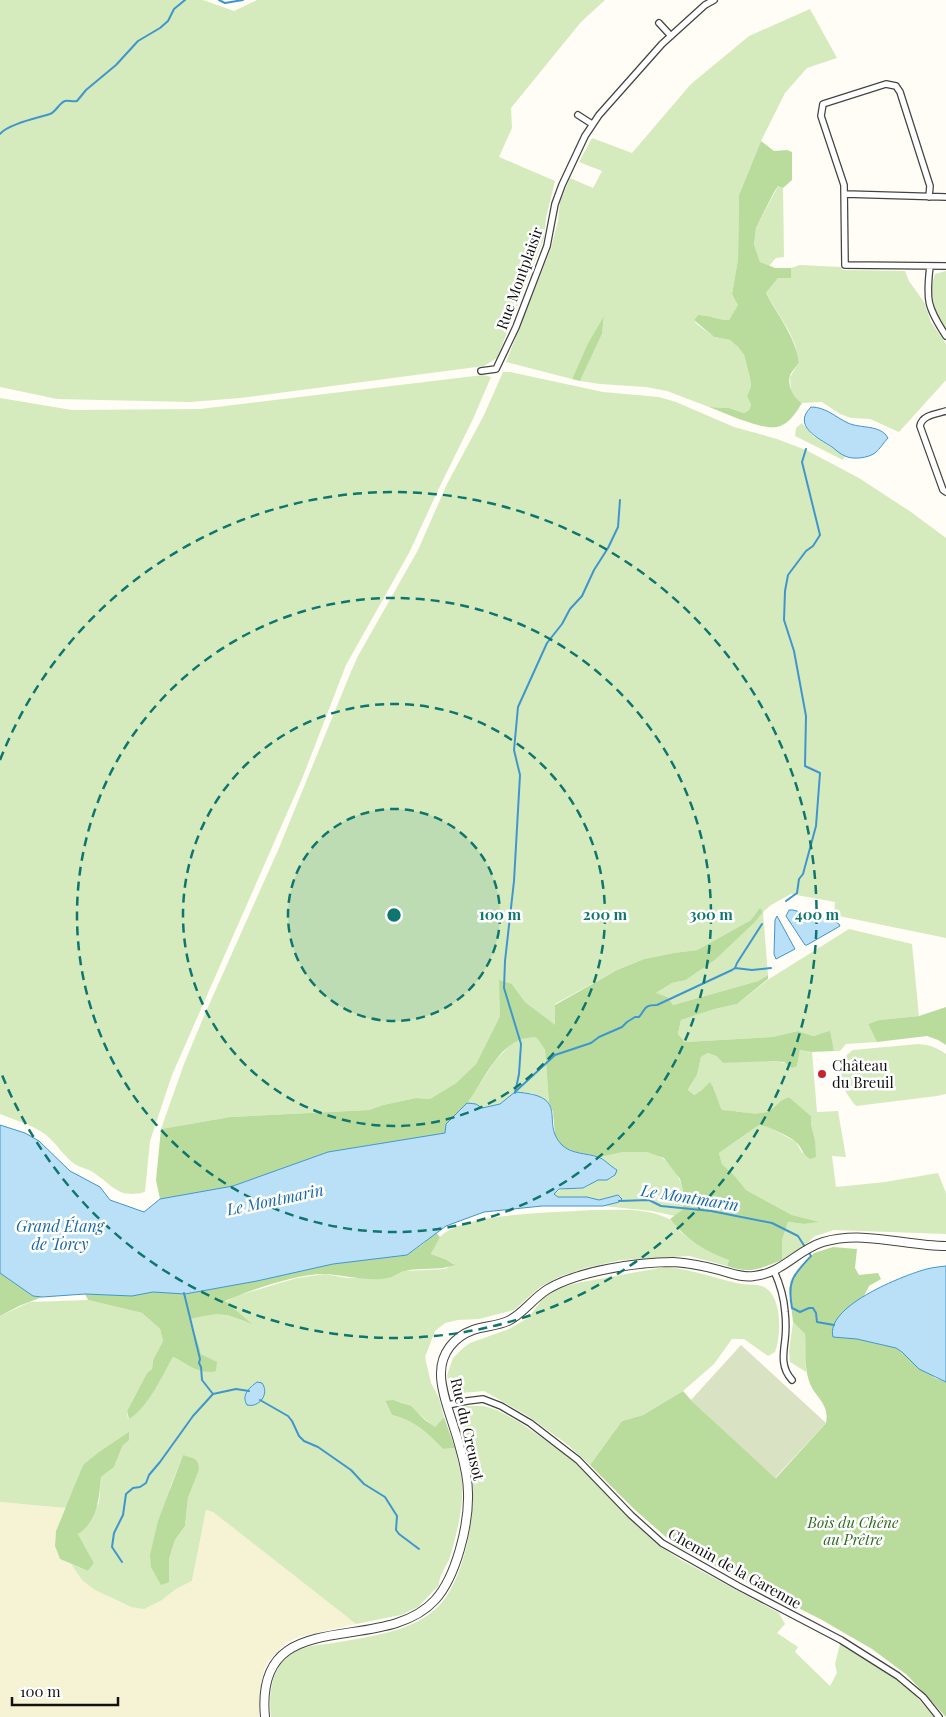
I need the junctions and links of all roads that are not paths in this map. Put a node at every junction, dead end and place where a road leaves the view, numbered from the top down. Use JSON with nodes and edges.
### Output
{"nodes":[{"id":1,"x":714,"y":0,"type":"edge"},
{"id":2,"x":659,"y":24,"type":"dead end"},
{"id":3,"x":671,"y":36,"type":"junction"},
{"id":4,"x":578,"y":115,"type":"dead end"},
{"id":5,"x":592,"y":124,"type":"junction"},
{"id":6,"x":845,"y":194,"type":"junction"},
{"id":7,"x":929,"y":197,"type":"junction"},
{"id":8,"x":946,"y":197,"type":"edge"},
{"id":9,"x":930,"y":266,"type":"junction"},
{"id":10,"x":946,"y":266,"type":"edge"},
{"id":11,"x":946,"y":336,"type":"edge"},
{"id":12,"x":481,"y":371,"type":"dead end"},
{"id":13,"x":946,"y":411,"type":"edge"},
{"id":14,"x":946,"y":492,"type":"edge"},
{"id":15,"x":946,"y":1246,"type":"edge"},
{"id":16,"x":774,"y":1271,"type":"junction"},
{"id":17,"x":792,"y":1380,"type":"dead end"},
{"id":18,"x":448,"y":1405,"type":"junction"},
{"id":19,"x":265,"y":1717,"type":"edge"},
{"id":20,"x":939,"y":1717,"type":"edge"}],
"edges":[{"from":1,"to":3,"type":"street","name":"Rue Montplaisir"},
{"from":2,"to":3,"type":"street"},
{"from":3,"to":5,"type":"street","name":"Rue Montplaisir"},
{"from":4,"to":5,"type":"street"},
{"from":5,"to":12,"type":"street","name":"Rue Montplaisir"},
{"from":6,"to":7,"type":"street"},
{"from":6,"to":7,"type":"street"},
{"from":6,"to":9,"type":"street"},
{"from":7,"to":8,"type":"street"},
{"from":9,"to":10,"type":"street"},
{"from":9,"to":11,"type":"street"},
{"from":13,"to":14,"type":"street"},
{"from":15,"to":16,"type":"street","name":"Rue du Creusot"},
{"from":16,"to":17,"type":"street"},
{"from":16,"to":18,"type":"street","name":"Rue du Creusot"},
{"from":18,"to":19,"type":"street","name":"Rue du Creusot"},
{"from":18,"to":20,"type":"street","name":"Chemin de la Garenne"}]}
